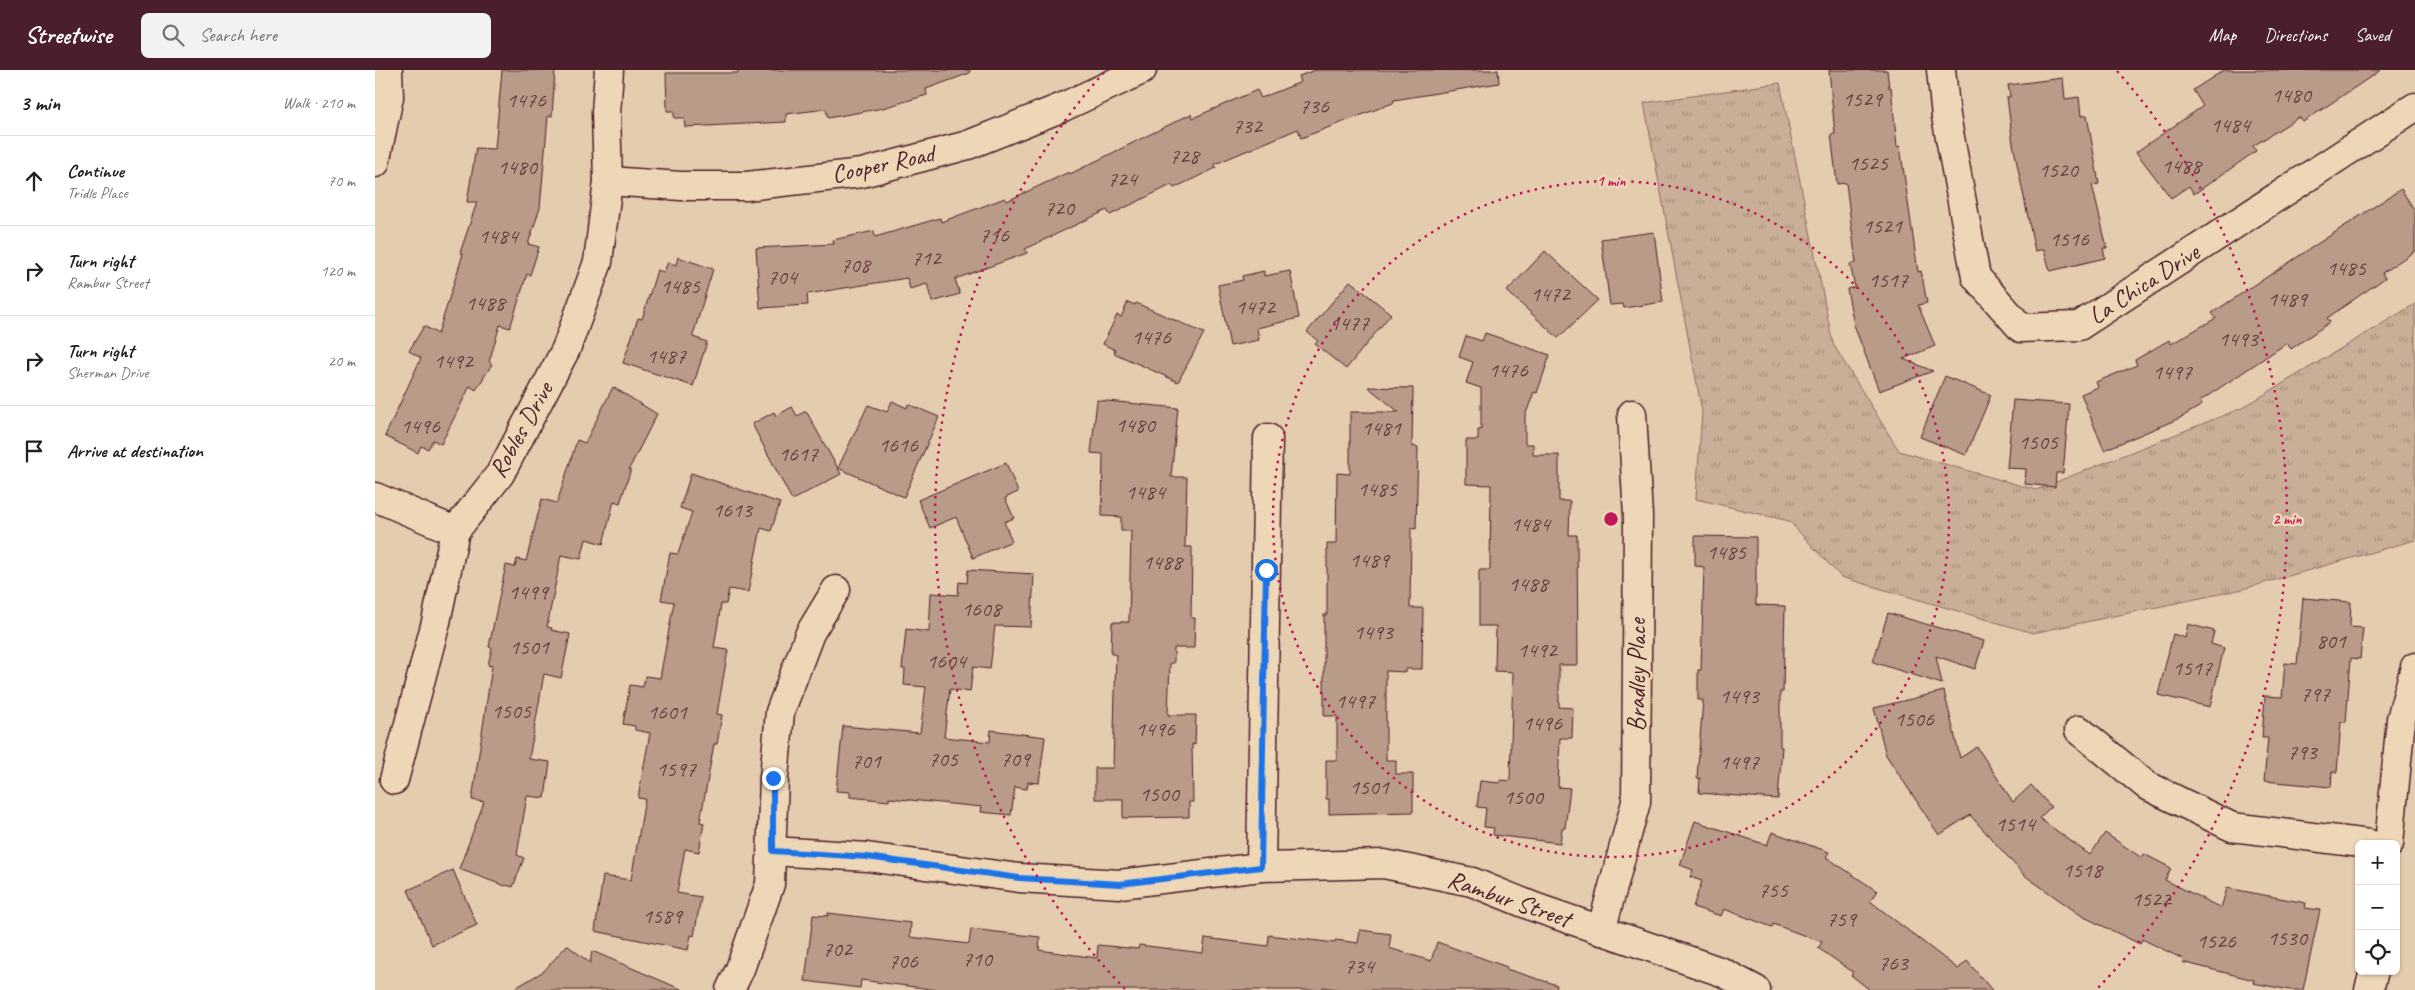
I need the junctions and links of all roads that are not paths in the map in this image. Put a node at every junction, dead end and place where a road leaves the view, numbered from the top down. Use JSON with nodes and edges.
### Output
{"nodes":[{"id":1,"x":388,"y":70,"type":"edge"},
{"id":2,"x":609,"y":70,"type":"edge"},
{"id":3,"x":1142,"y":70,"type":"edge"},
{"id":4,"x":1941,"y":70,"type":"edge"},
{"id":5,"x":2415,"y":107,"type":"edge"},
{"id":6,"x":375,"y":163,"type":"edge"},
{"id":7,"x":608,"y":181,"type":"junction"},
{"id":8,"x":1632,"y":414,"type":"dead end"},
{"id":9,"x":1268,"y":438,"type":"dead end"},
{"id":10,"x":375,"y":497,"type":"edge"},
{"id":11,"x":455,"y":531,"type":"junction"},
{"id":12,"x":836,"y":590,"type":"dead end"},
{"id":13,"x":2415,"y":667,"type":"edge"},
{"id":14,"x":2079,"y":730,"type":"dead end"},
{"id":15,"x":394,"y":780,"type":"dead end"},
{"id":16,"x":2389,"y":840,"type":"edge"},
{"id":17,"x":2355,"y":842,"type":"edge"},
{"id":18,"x":773,"y":851,"type":"junction"},
{"id":19,"x":1261,"y":867,"type":"junction"},
{"id":20,"x":1601,"y":930,"type":"junction"},
{"id":21,"x":2373,"y":975,"type":"edge"},
{"id":22,"x":730,"y":990,"type":"edge"},
{"id":23,"x":1756,"y":990,"type":"edge"},
{"id":24,"x":2369,"y":990,"type":"edge"}],
"edges":[{"from":1,"to":6,"type":"street"},
{"from":2,"to":7,"type":"street","name":"Robles Drive"},
{"from":3,"to":7,"type":"street","name":"Cooper Road"},
{"from":4,"to":5,"type":"street","name":"La Chica Drive"},
{"from":7,"to":11,"type":"street","name":"Robles Drive"},
{"from":8,"to":20,"type":"street","name":"Bradley Place"},
{"from":9,"to":19,"type":"street"},
{"from":10,"to":11,"type":"street"},
{"from":11,"to":15,"type":"street","name":"Robles Drive"},
{"from":12,"to":18,"type":"street"},
{"from":13,"to":16,"type":"street"},
{"from":14,"to":17,"type":"street"},
{"from":18,"to":19,"type":"street","name":"Rambur Street"},
{"from":18,"to":22,"type":"street"},
{"from":19,"to":20,"type":"street","name":"Rambur Street"},
{"from":20,"to":23,"type":"street","name":"Rambur Street"},
{"from":21,"to":24,"type":"street"}]}
